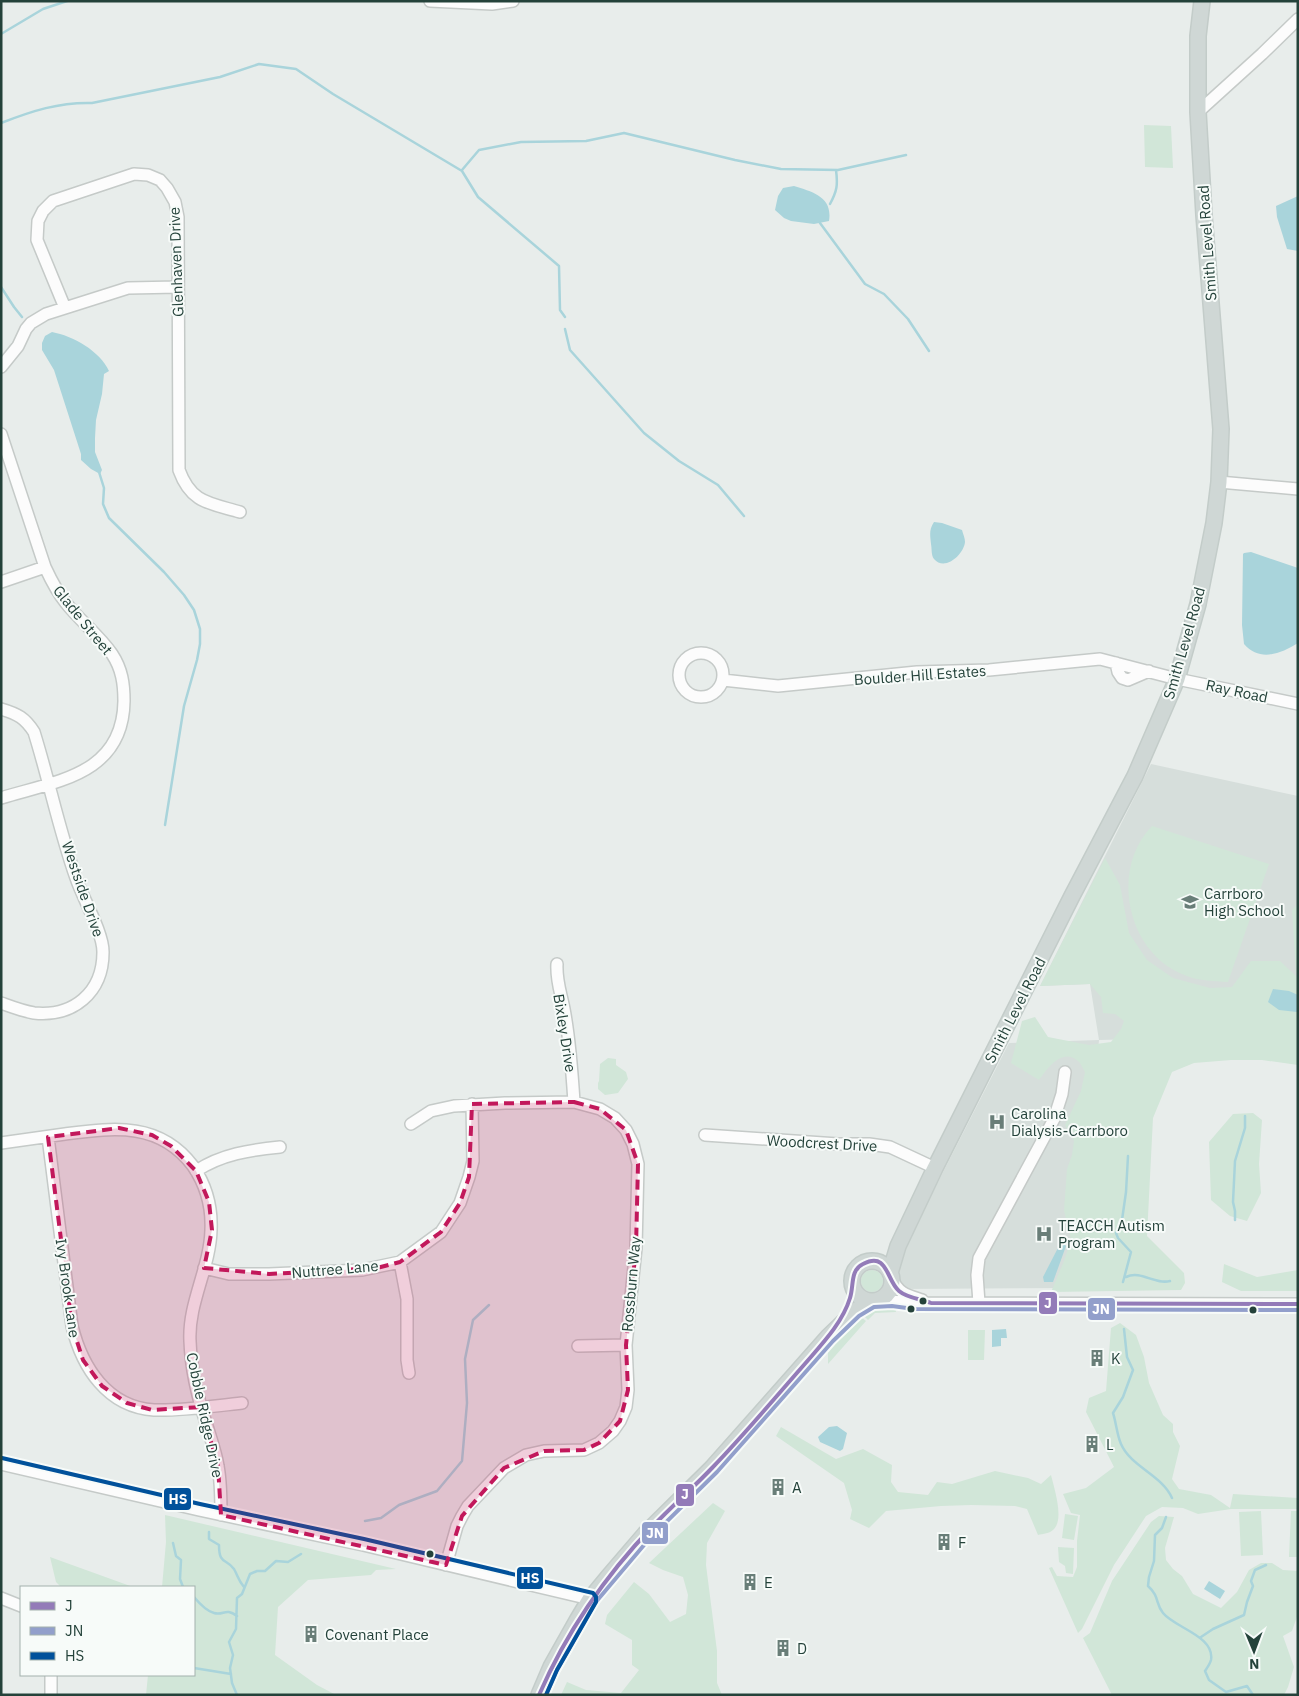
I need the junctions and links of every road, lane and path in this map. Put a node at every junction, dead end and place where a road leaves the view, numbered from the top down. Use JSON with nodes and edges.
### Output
{"nodes":[{"id":1,"x":430,"y":1,"type":"edge"},
{"id":2,"x":513,"y":1,"type":"edge"},
{"id":3,"x":1202,"y":1,"type":"edge"},
{"id":4,"x":1298,"y":19,"type":"edge"},
{"id":5,"x":1198,"y":112,"type":"junction"},
{"id":6,"x":178,"y":287,"type":"junction"},
{"id":7,"x":65,"y":308,"type":"junction"},
{"id":8,"x":1,"y":367,"type":"edge"},
{"id":9,"x":1,"y":434,"type":"edge"},
{"id":10,"x":1219,"y":482,"type":"junction"},
{"id":11,"x":1298,"y":489,"type":"edge"},
{"id":12,"x":240,"y":512,"type":"dead end"},
{"id":13,"x":45,"y":567,"type":"junction"},
{"id":14,"x":1,"y":582,"type":"edge"},
{"id":15,"x":1177,"y":678,"type":"junction"},
{"id":16,"x":723,"y":680,"type":"dead end"},
{"id":17,"x":1298,"y":704,"type":"edge"},
{"id":18,"x":1,"y":709,"type":"edge"},
{"id":19,"x":49,"y":785,"type":"junction"},
{"id":20,"x":1,"y":798,"type":"edge"},
{"id":21,"x":556,"y":964,"type":"dead end"},
{"id":22,"x":1,"y":1002,"type":"edge"},
{"id":23,"x":1065,"y":1072,"type":"dead end"},
{"id":24,"x":574,"y":1102,"type":"junction"},
{"id":25,"x":472,"y":1104,"type":"junction"},
{"id":26,"x":411,"y":1124,"type":"dead end"},
{"id":27,"x":705,"y":1135,"type":"dead end"},
{"id":28,"x":48,"y":1137,"type":"junction"},
{"id":29,"x":1,"y":1143,"type":"edge"},
{"id":30,"x":280,"y":1147,"type":"dead end"},
{"id":31,"x":935,"y":1168,"type":"junction"},
{"id":32,"x":196,"y":1171,"type":"junction"},
{"id":33,"x":908,"y":1228,"type":"junction"},
{"id":34,"x":400,"y":1262,"type":"junction"},
{"id":35,"x":869,"y":1262,"type":"junction"},
{"id":36,"x":204,"y":1268,"type":"junction"},
{"id":37,"x":891,"y":1276,"type":"junction"},
{"id":38,"x":852,"y":1286,"type":"junction"},
{"id":39,"x":876,"y":1300,"type":"junction"},
{"id":40,"x":931,"y":1303,"type":"junction"},
{"id":41,"x":979,"y":1303,"type":"junction"},
{"id":42,"x":1298,"y":1304,"type":"edge"},
{"id":43,"x":828,"y":1337,"type":"junction"},
{"id":44,"x":626,"y":1344,"type":"junction"},
{"id":45,"x":578,"y":1346,"type":"dead end"},
{"id":46,"x":409,"y":1373,"type":"dead end"},
{"id":47,"x":242,"y":1403,"type":"dead end"},
{"id":48,"x":201,"y":1407,"type":"junction"},
{"id":49,"x":1,"y":1464,"type":"edge"},
{"id":50,"x":221,"y":1515,"type":"junction"},
{"id":51,"x":446,"y":1565,"type":"junction"},
{"id":52,"x":1,"y":1598,"type":"edge"},
{"id":53,"x":590,"y":1599,"type":"junction"},
{"id":54,"x":20,"y":1606,"type":"edge"},
{"id":55,"x":51,"y":1676,"type":"edge"},
{"id":56,"x":51,"y":1695,"type":"edge"},
{"id":57,"x":540,"y":1695,"type":"edge"}],
"edges":[{"from":1,"to":2,"type":"street"},
{"from":3,"to":5,"type":"main road","name":"Smith Level Road"},
{"from":4,"to":5,"type":"street"},
{"from":5,"to":10,"type":"main road","name":"Smith Level Road"},
{"from":6,"to":7,"type":"street"},
{"from":6,"to":7,"type":"street","name":"Glenhaven Drive"},
{"from":6,"to":12,"type":"street","name":"Glenhaven Drive"},
{"from":7,"to":8,"type":"street"},
{"from":9,"to":13,"type":"street","name":"Glade Street"},
{"from":10,"to":11,"type":"street"},
{"from":10,"to":15,"type":"main road","name":"Smith Level Road"},
{"from":13,"to":14,"type":"street"},
{"from":13,"to":19,"type":"street","name":"Glade Street"},
{"from":15,"to":16,"type":"street","name":"Boulder Hill Estates"},
{"from":15,"to":17,"type":"street","name":"Ray Road"},
{"from":15,"to":31,"type":"main road","name":"Smith Level Road"},
{"from":18,"to":19,"type":"street","name":"Westside Drive"},
{"from":19,"to":20,"type":"street","name":"Glade Street"},
{"from":19,"to":22,"type":"street","name":"Westside Drive"},
{"from":21,"to":24,"type":"street","name":"Bixley Drive"},
{"from":23,"to":41,"type":"street"},
{"from":24,"to":25,"type":"street","name":"Rossburn Way"},
{"from":24,"to":44,"type":"street","name":"Rossburn Way"},
{"from":25,"to":26,"type":"street","name":"Rossburn Way"},
{"from":25,"to":34,"type":"street","name":"Nuttree Lane"},
{"from":27,"to":31,"type":"street","name":"Woodcrest Drive"},
{"from":28,"to":29,"type":"street","name":"Cobble Ridge Drive"},
{"from":28,"to":32,"type":"street","name":"Cobble Ridge Drive"},
{"from":28,"to":48,"type":"street","name":"Ivy Brook Lane"},
{"from":30,"to":32,"type":"street"},
{"from":31,"to":33,"type":"main road","name":"Smith Level Road"},
{"from":32,"to":36,"type":"street","name":"Cobble Ridge Drive"},
{"from":33,"to":35,"type":"main road","name":"Smith Level Road"},
{"from":33,"to":37,"type":"main road","name":"Smith Level Road"},
{"from":34,"to":36,"type":"street","name":"Nuttree Lane"},
{"from":34,"to":46,"type":"street"},
{"from":35,"to":37,"type":"main road"},
{"from":35,"to":38,"type":"main road"},
{"from":36,"to":48,"type":"street","name":"Cobble Ridge Drive"},
{"from":37,"to":39,"type":"main road"},
{"from":37,"to":40,"type":"street"},
{"from":38,"to":39,"type":"main road"},
{"from":38,"to":43,"type":"main road"},
{"from":39,"to":40,"type":"street"},
{"from":39,"to":43,"type":"main road"},
{"from":40,"to":41,"type":"street"},
{"from":41,"to":42,"type":"street"},
{"from":43,"to":53,"type":"main road"},
{"from":44,"to":45,"type":"street"},
{"from":44,"to":51,"type":"street","name":"Rossburn Way"},
{"from":47,"to":48,"type":"street","name":"Ivy Brook Lane"},
{"from":48,"to":50,"type":"street","name":"Cobble Ridge Drive"},
{"from":49,"to":50,"type":"street"},
{"from":50,"to":51,"type":"street"},
{"from":51,"to":53,"type":"street"},
{"from":52,"to":54,"type":"street"},
{"from":53,"to":57,"type":"main road"},
{"from":55,"to":56,"type":"street"}]}
